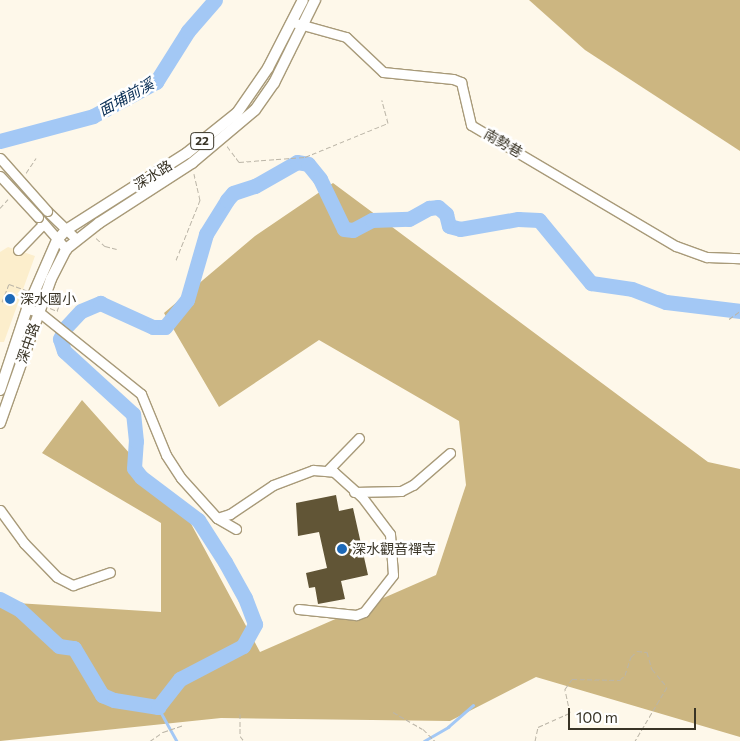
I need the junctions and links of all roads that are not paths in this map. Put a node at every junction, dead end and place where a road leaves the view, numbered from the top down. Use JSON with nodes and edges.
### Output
{"nodes":[{"id":1,"x":303,"y":0,"type":"edge"},
{"id":2,"x":315,"y":0,"type":"edge"},
{"id":3,"x":296,"y":24,"type":"junction"},
{"id":4,"x":0,"y":158,"type":"edge"},
{"id":5,"x":0,"y":176,"type":"edge"},
{"id":6,"x":40,"y":221,"type":"junction"},
{"id":7,"x":66,"y":230,"type":"junction"},
{"id":8,"x":76,"y":239,"type":"junction"},
{"id":9,"x":57,"y":240,"type":"junction"},
{"id":10,"x":66,"y":249,"type":"junction"},
{"id":11,"x":18,"y":250,"type":"dead end"},
{"id":12,"x":740,"y":258,"type":"edge"},
{"id":13,"x":27,"y":309,"type":"junction"},
{"id":14,"x":39,"y":312,"type":"junction"},
{"id":15,"x":0,"y":390,"type":"edge"},
{"id":16,"x":0,"y":423,"type":"edge"},
{"id":17,"x":359,"y":438,"type":"dead end"},
{"id":18,"x":450,"y":453,"type":"dead end"},
{"id":19,"x":329,"y":469,"type":"junction"},
{"id":20,"x":354,"y":492,"type":"junction"},
{"id":21,"x":0,"y":510,"type":"edge"},
{"id":22,"x":217,"y":518,"type":"junction"},
{"id":23,"x":236,"y":529,"type":"dead end"},
{"id":24,"x":110,"y":572,"type":"dead end"},
{"id":25,"x":298,"y":609,"type":"dead end"}],
"edges":[{"from":1,"to":3,"type":"main road","name":"深水路","number":"22"},
{"from":2,"to":3,"type":"main road","name":"深水路","number":"22"},
{"from":3,"to":7,"type":"main road","name":"深水路","number":"22"},
{"from":3,"to":8,"type":"main road","name":"深水路","number":"22"},
{"from":3,"to":12,"type":"street","name":"南勢巷"},
{"from":4,"to":7,"type":"street","bridge":true},
{"from":5,"to":6,"type":"street","bridge":true},
{"from":6,"to":9,"type":"street"},
{"from":6,"to":11,"type":"street"},
{"from":7,"to":8,"type":"street"},
{"from":7,"to":9,"type":"main road","name":"深水路","number":"22"},
{"from":8,"to":10,"type":"main road","name":"深中路","number":"22"},
{"from":9,"to":10,"type":"street"},
{"from":9,"to":13,"type":"main road","name":"深中路","number":"22"},
{"from":10,"to":14,"type":"main road","name":"深中路","number":"22"},
{"from":13,"to":14,"type":"street"},
{"from":13,"to":15,"type":"main road","name":"深中路","number":"22"},
{"from":14,"to":16,"type":"main road","name":"深中路","number":"22"},
{"from":14,"to":22,"type":"street"},
{"from":17,"to":19,"type":"street"},
{"from":18,"to":20,"type":"street"},
{"from":19,"to":20,"type":"street"},
{"from":19,"to":22,"type":"street"},
{"from":20,"to":25,"type":"street"},
{"from":21,"to":24,"type":"street"},
{"from":22,"to":23,"type":"street"}]}
